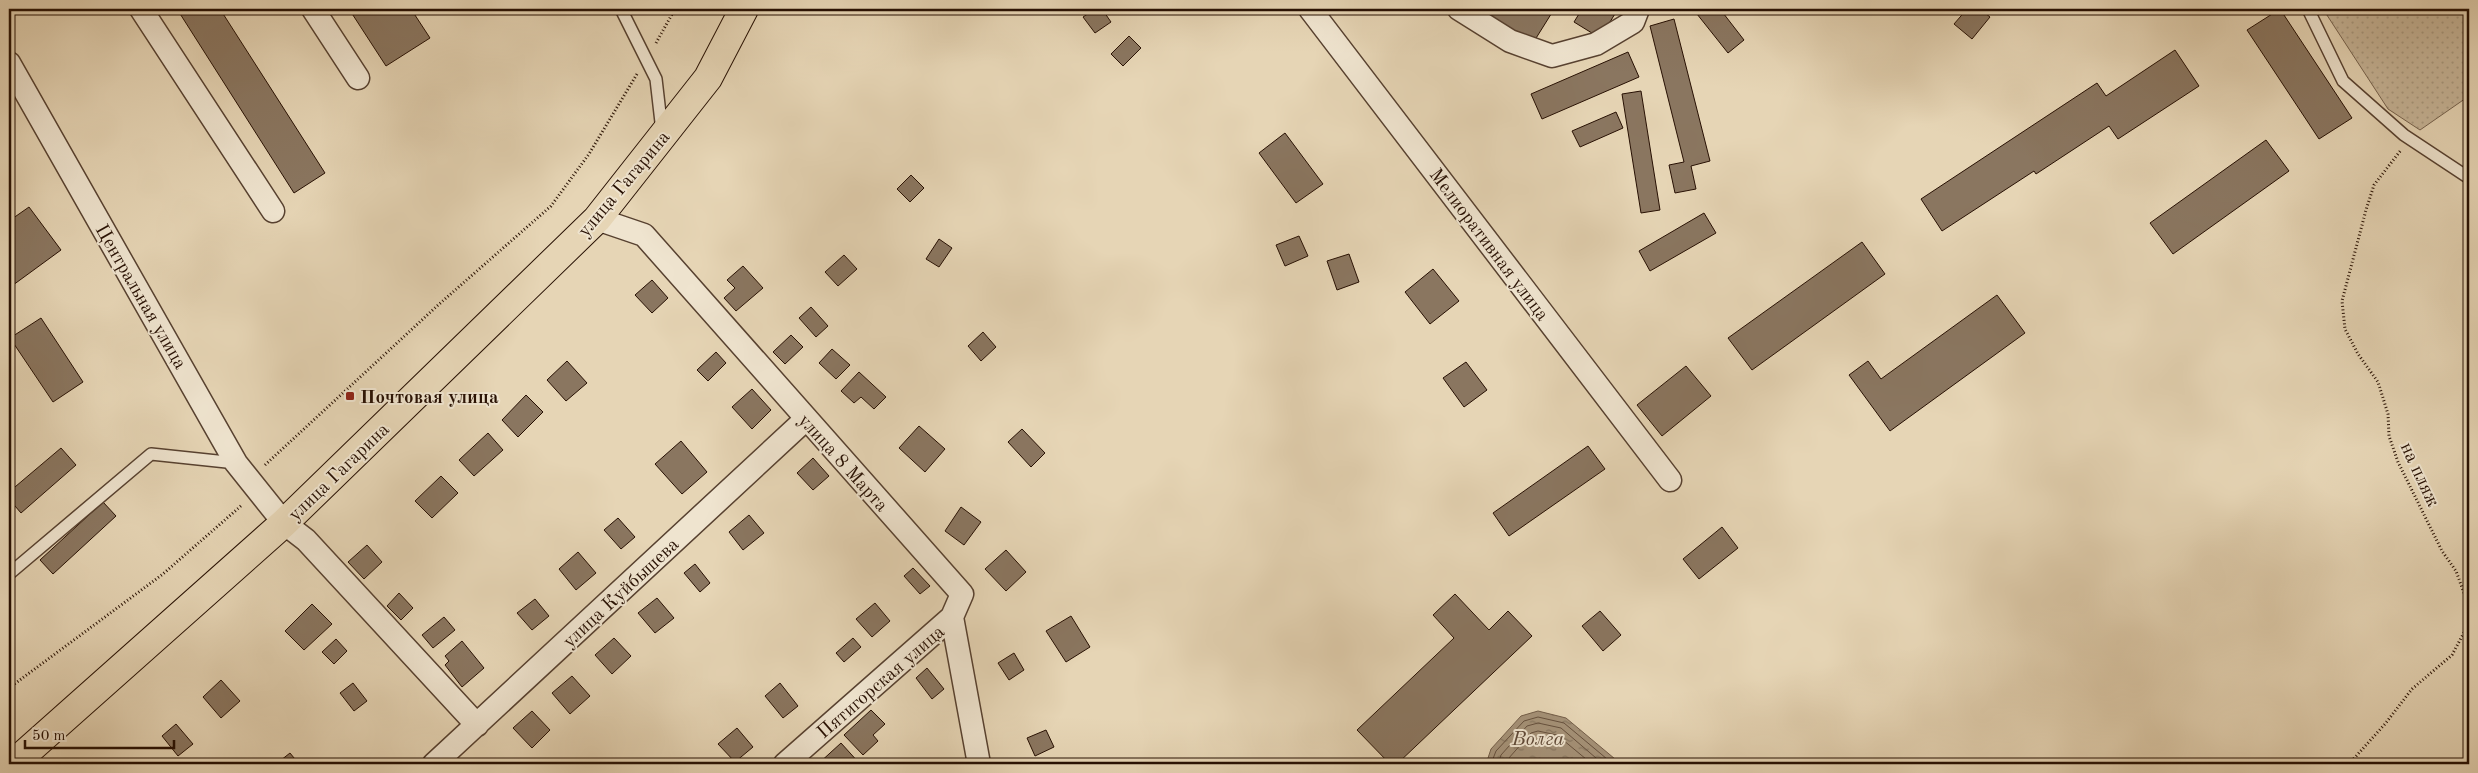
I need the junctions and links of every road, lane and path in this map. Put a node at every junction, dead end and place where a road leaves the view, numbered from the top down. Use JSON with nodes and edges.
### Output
{"nodes":[{"id":1,"x":141,"y":9,"type":"edge"},
{"id":2,"x":313,"y":9,"type":"edge"},
{"id":3,"x":621,"y":9,"type":"edge"},
{"id":4,"x":675,"y":9,"type":"edge"},
{"id":5,"x":744,"y":9,"type":"edge"},
{"id":6,"x":1310,"y":9,"type":"edge"},
{"id":7,"x":1459,"y":9,"type":"edge"},
{"id":8,"x":1638,"y":9,"type":"edge"},
{"id":9,"x":2308,"y":9,"type":"edge"},
{"id":10,"x":646,"y":60,"type":"junction"},
{"id":11,"x":9,"y":63,"type":"edge"},
{"id":12,"x":358,"y":78,"type":"dead end"},
{"id":13,"x":2404,"y":135,"type":"junction"},
{"id":14,"x":663,"y":136,"type":"junction"},
{"id":15,"x":2469,"y":178,"type":"edge"},
{"id":16,"x":273,"y":211,"type":"dead end"},
{"id":17,"x":597,"y":219,"type":"junction"},
{"id":18,"x":806,"y":419,"type":"junction"},
{"id":19,"x":236,"y":463,"type":"junction"},
{"id":20,"x":1670,"y":480,"type":"dead end"},
{"id":21,"x":252,"y":484,"type":"junction"},
{"id":22,"x":284,"y":523,"type":"junction"},
{"id":23,"x":9,"y":574,"type":"edge"},
{"id":24,"x":952,"y":617,"type":"junction"},
{"id":25,"x":9,"y":688,"type":"edge"},
{"id":26,"x":477,"y":725,"type":"junction"},
{"id":27,"x":13,"y":764,"type":"edge"},
{"id":28,"x":434,"y":764,"type":"edge"},
{"id":29,"x":785,"y":764,"type":"edge"},
{"id":30,"x":979,"y":764,"type":"edge"},
{"id":31,"x":2348,"y":764,"type":"edge"}],
"edges":[{"from":1,"to":16,"type":"street"},
{"from":2,"to":12,"type":"street"},
{"from":3,"to":10,"type":"lane"},
{"from":4,"to":10,"type":"path"},
{"from":5,"to":14,"type":"main road","name":"улица Гагарина"},
{"from":6,"to":20,"type":"street","name":"Мелиоративная улица"},
{"from":7,"to":8,"type":"street"},
{"from":9,"to":13,"type":"lane"},
{"from":10,"to":14,"type":"lane"},
{"from":10,"to":21,"type":"path"},
{"from":11,"to":19,"type":"street","name":"Центральная улица"},
{"from":13,"to":15,"type":"lane"},
{"from":13,"to":31,"type":"path","name":"на пляж"},
{"from":14,"to":17,"type":"main road","name":"улица Гагарина"},
{"from":17,"to":18,"type":"street","name":"улица 8 Марта"},
{"from":17,"to":22,"type":"main road","name":"улица Гагарина"},
{"from":18,"to":24,"type":"street","name":"улица 8 Марта"},
{"from":18,"to":26,"type":"street","name":"улица Куйбышева"},
{"from":19,"to":21,"type":"street","name":"Центральная улица"},
{"from":19,"to":23,"type":"lane"},
{"from":21,"to":22,"type":"street","name":"Центральная улица"},
{"from":21,"to":25,"type":"path"},
{"from":22,"to":26,"type":"street","name":"Центральная улица"},
{"from":22,"to":27,"type":"main road","name":"улица Гагарина"},
{"from":24,"to":29,"type":"street","name":"Пятигорская улица"},
{"from":24,"to":30,"type":"street"},
{"from":26,"to":28,"type":"street","name":"улица Куйбышева"}]}
